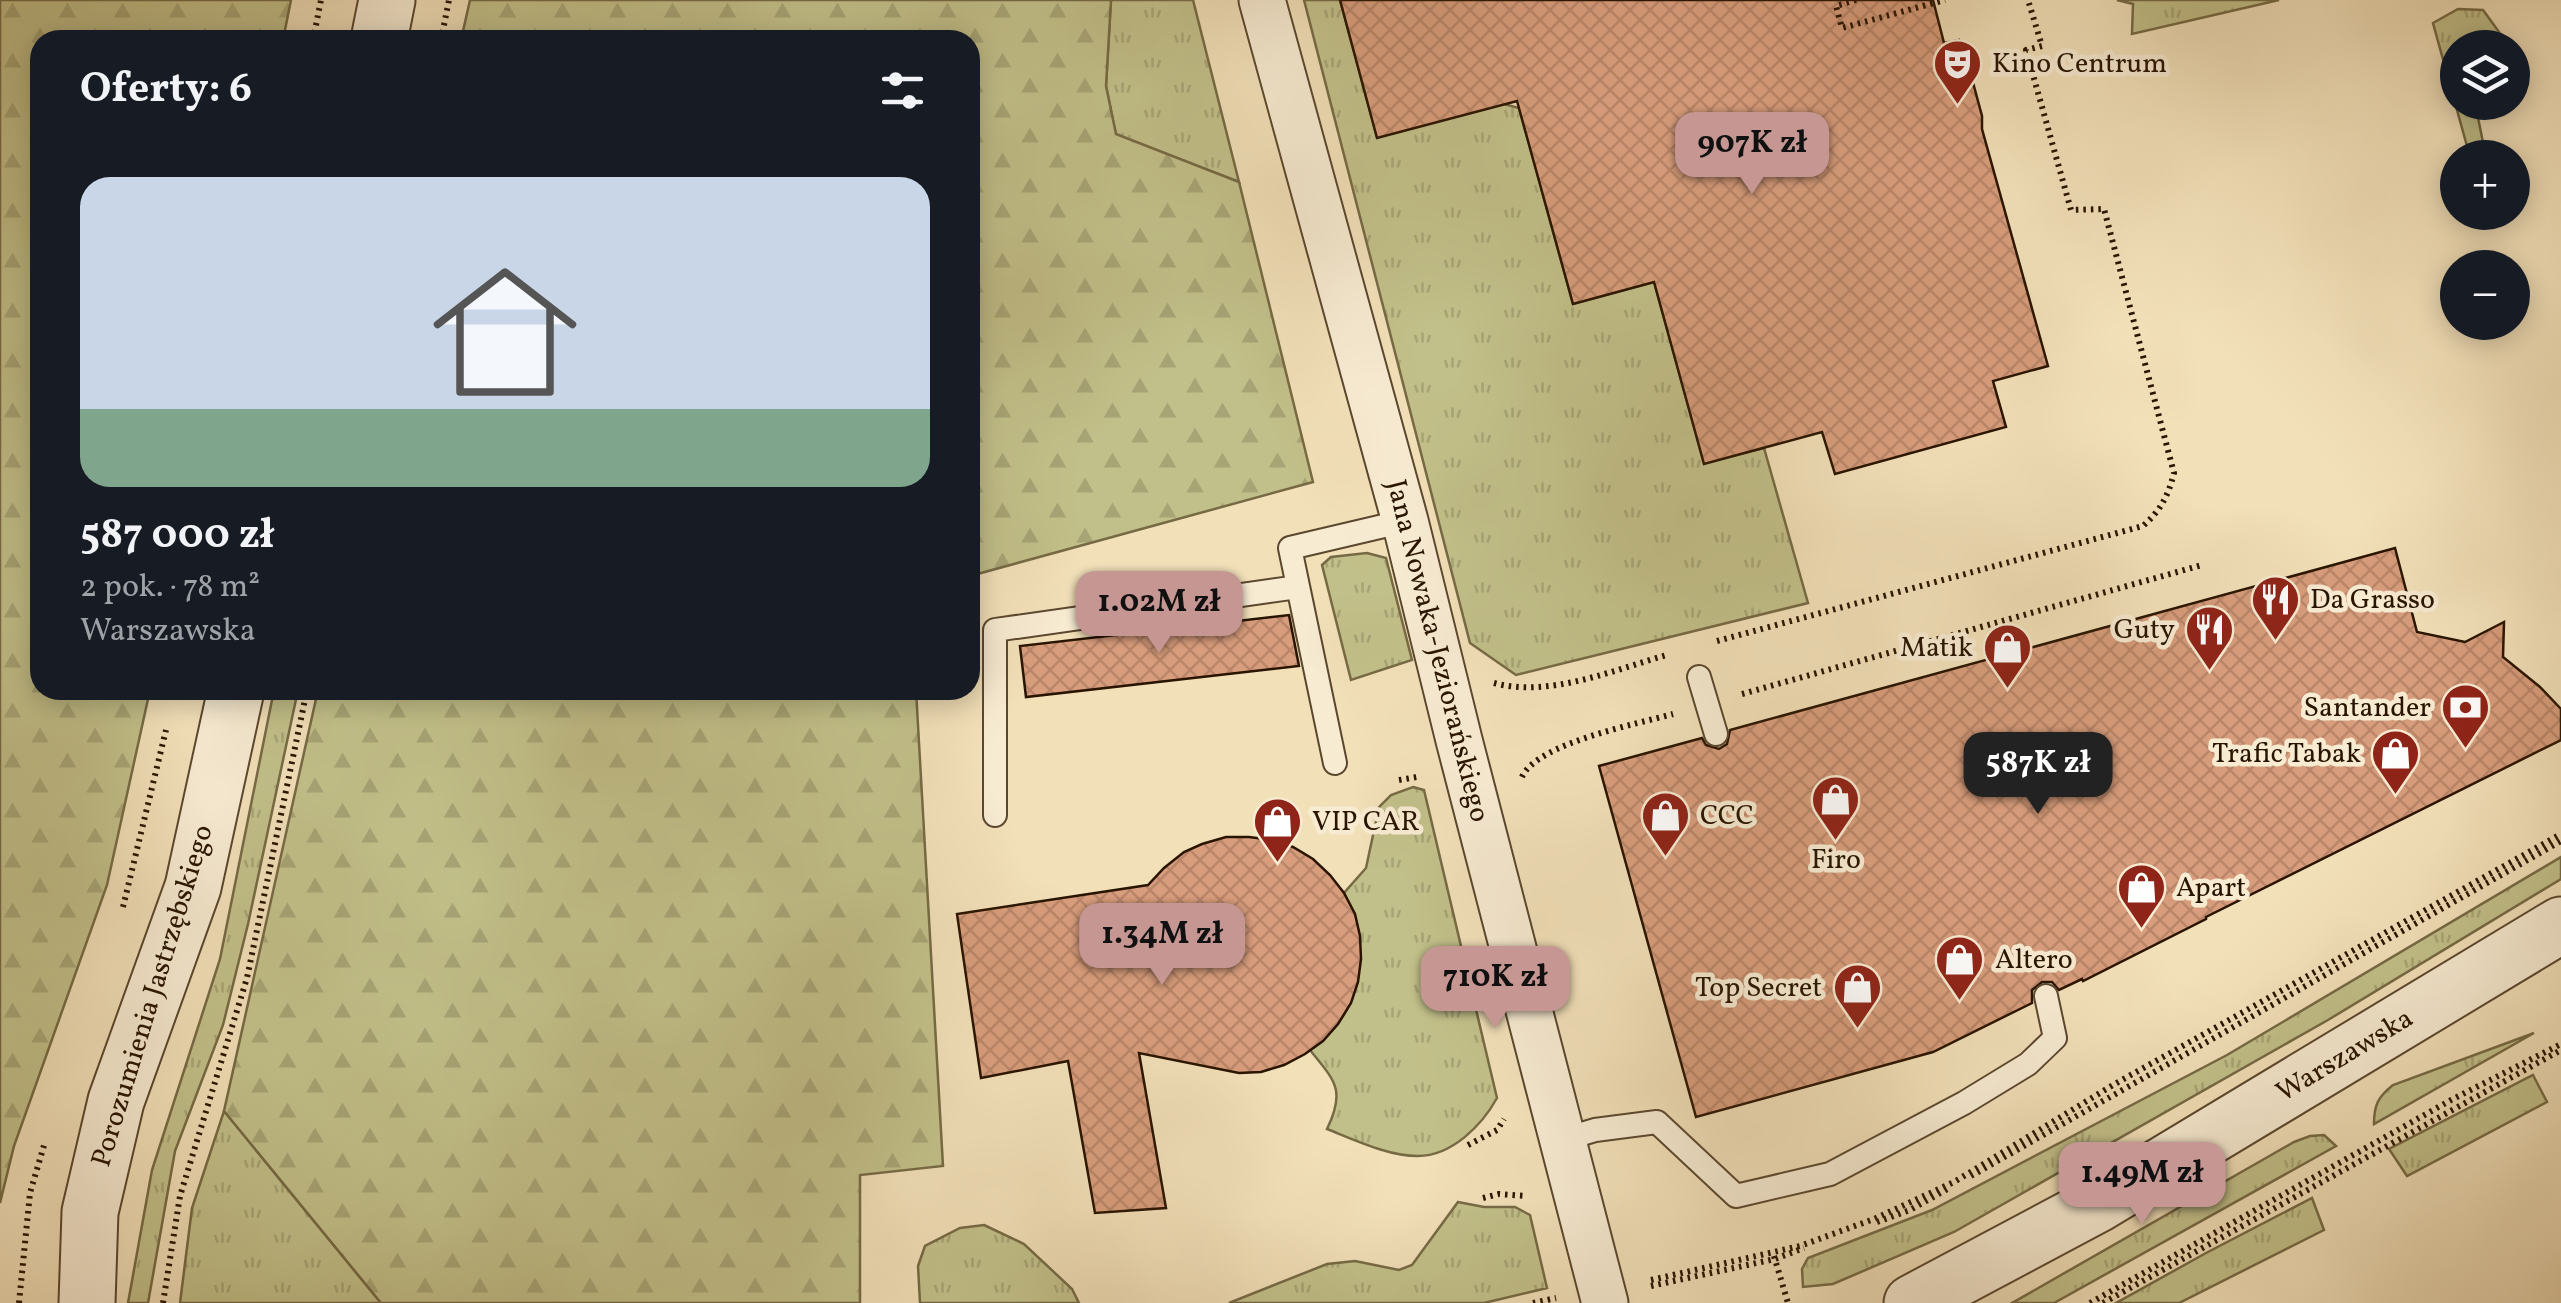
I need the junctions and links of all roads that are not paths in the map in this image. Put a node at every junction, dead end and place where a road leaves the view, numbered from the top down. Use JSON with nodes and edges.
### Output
{"nodes":[{"id":1,"x":388,"y":0,"type":"edge"},
{"id":2,"x":1262,"y":0,"type":"edge"},
{"id":3,"x":380,"y":30,"type":"edge"},
{"id":4,"x":1405,"y":520,"type":"junction"},
{"id":5,"x":1298,"y":587,"type":"junction"},
{"id":6,"x":1699,"y":677,"type":"dead end"},
{"id":7,"x":234,"y":700,"type":"edge"},
{"id":8,"x":1716,"y":734,"type":"dead end"},
{"id":9,"x":1335,"y":763,"type":"dead end"},
{"id":10,"x":995,"y":816,"type":"dead end"},
{"id":11,"x":2561,"y":925,"type":"edge"},
{"id":12,"x":2046,"y":996,"type":"dead end"},
{"id":13,"x":1562,"y":1140,"type":"junction"},
{"id":14,"x":1603,"y":1296,"type":"edge"},
{"id":15,"x":1906,"y":1302,"type":"edge"},
{"id":16,"x":88,"y":1303,"type":"edge"}],
"edges":[{"from":1,"to":3,"type":"street"},
{"from":2,"to":4,"type":"street","name":"Jana Nowaka-Jeziorańskiego"},
{"from":4,"to":5,"type":"lane"},
{"from":4,"to":13,"type":"street","name":"Jana Nowaka-Jeziorańskiego"},
{"from":5,"to":9,"type":"lane"},
{"from":5,"to":10,"type":"lane"},
{"from":6,"to":8,"type":"lane"},
{"from":7,"to":16,"type":"street","name":"Porozumienia Jastrzębskiego"},
{"from":11,"to":15,"type":"street","name":"Warszawska"},
{"from":12,"to":13,"type":"lane"},
{"from":13,"to":14,"type":"street","name":"Jana Nowaka-Jeziorańskiego"}]}
